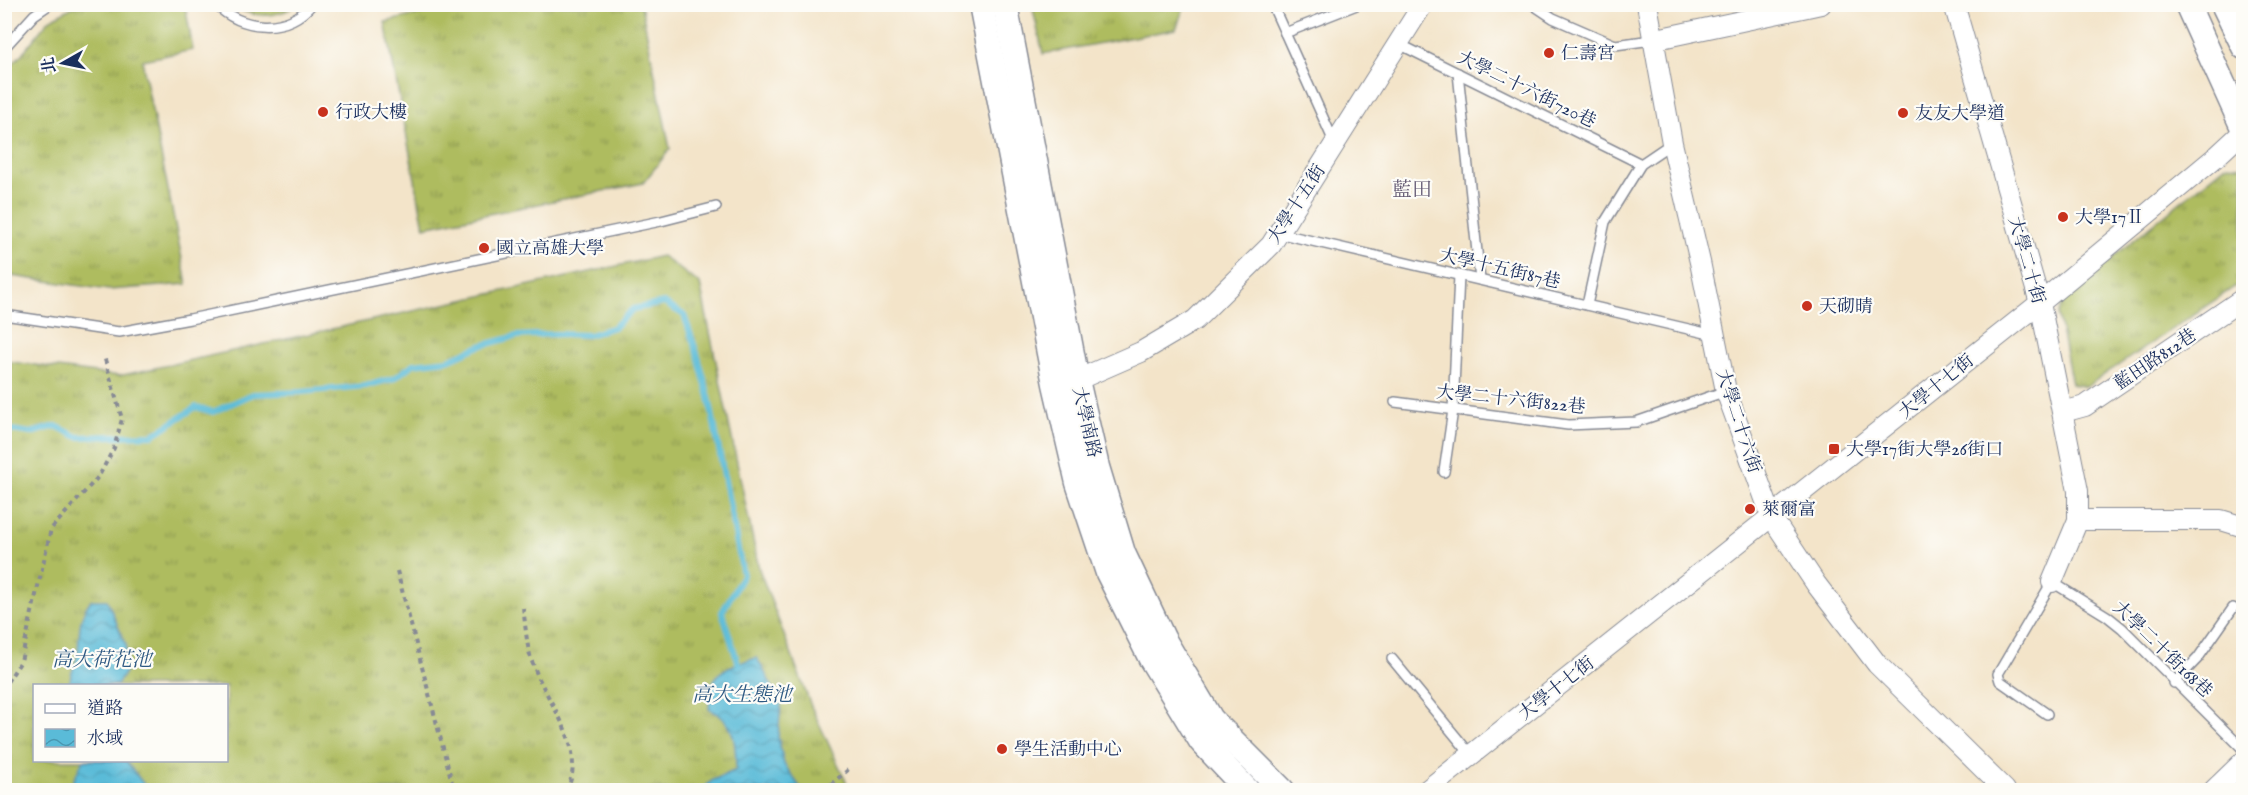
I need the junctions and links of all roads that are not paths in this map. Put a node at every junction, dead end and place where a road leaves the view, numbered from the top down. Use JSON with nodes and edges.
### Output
{"nodes":[{"id":1,"x":50,"y":4,"type":"edge"},
{"id":2,"x":215,"y":4,"type":"edge"},
{"id":3,"x":312,"y":4,"type":"edge"},
{"id":4,"x":981,"y":4,"type":"edge"},
{"id":5,"x":1005,"y":4,"type":"edge"},
{"id":6,"x":1272,"y":4,"type":"edge"},
{"id":7,"x":1359,"y":4,"type":"edge"},
{"id":8,"x":1423,"y":4,"type":"edge"},
{"id":9,"x":1532,"y":4,"type":"edge"},
{"id":10,"x":1647,"y":4,"type":"edge"},
{"id":11,"x":1821,"y":4,"type":"edge"},
{"id":12,"x":1954,"y":4,"type":"edge"},
{"id":13,"x":2187,"y":4,"type":"edge"},
{"id":14,"x":2223,"y":4,"type":"edge"},
{"id":15,"x":1285,"y":33,"type":"junction"},
{"id":16,"x":1652,"y":40,"type":"junction"},
{"id":17,"x":1399,"y":44,"type":"junction"},
{"id":18,"x":2244,"y":47,"type":"edge"},
{"id":19,"x":4,"y":48,"type":"edge"},
{"id":20,"x":1458,"y":73,"type":"junction"},
{"id":21,"x":2244,"y":130,"type":"edge"},
{"id":22,"x":1672,"y":143,"type":"junction"},
{"id":23,"x":1335,"y":144,"type":"junction"},
{"id":24,"x":1641,"y":164,"type":"junction"},
{"id":25,"x":717,"y":207,"type":"dead end"},
{"id":26,"x":1278,"y":234,"type":"junction"},
{"id":27,"x":1459,"y":275,"type":"junction"},
{"id":28,"x":1480,"y":280,"type":"junction"},
{"id":29,"x":2244,"y":298,"type":"edge"},
{"id":30,"x":2040,"y":303,"type":"junction"},
{"id":31,"x":1587,"y":305,"type":"junction"},
{"id":32,"x":4,"y":315,"type":"edge"},
{"id":33,"x":1715,"y":335,"type":"junction"},
{"id":34,"x":1066,"y":382,"type":"junction"},
{"id":35,"x":1726,"y":391,"type":"junction"},
{"id":36,"x":1395,"y":402,"type":"dead end"},
{"id":37,"x":1453,"y":410,"type":"junction"},
{"id":38,"x":2062,"y":412,"type":"junction"},
{"id":39,"x":1444,"y":472,"type":"dead end"},
{"id":40,"x":1772,"y":518,"type":"junction"},
{"id":41,"x":2078,"y":520,"type":"junction"},
{"id":42,"x":2244,"y":527,"type":"edge"},
{"id":43,"x":2052,"y":582,"type":"junction"},
{"id":44,"x":2233,"y":608,"type":"dead end"},
{"id":45,"x":1392,"y":659,"type":"dead end"},
{"id":46,"x":2174,"y":683,"type":"junction"},
{"id":47,"x":2047,"y":714,"type":"dead end"},
{"id":48,"x":2244,"y":750,"type":"edge"},
{"id":49,"x":1471,"y":755,"type":"junction"},
{"id":50,"x":2244,"y":761,"type":"edge"},
{"id":51,"x":1247,"y":790,"type":"edge"},
{"id":52,"x":1282,"y":790,"type":"edge"},
{"id":53,"x":1427,"y":790,"type":"edge"},
{"id":54,"x":2005,"y":790,"type":"edge"},
{"id":55,"x":2214,"y":790,"type":"edge"}],
"edges":[{"from":1,"to":19,"type":"lane"},
{"from":2,"to":3,"type":"lane"},
{"from":4,"to":34,"type":"street","name":"大學南路"},
{"from":5,"to":34,"type":"street","name":"大學南路"},
{"from":6,"to":15,"type":"lane"},
{"from":7,"to":15,"type":"lane"},
{"from":8,"to":17,"type":"street","name":"大學十五街"},
{"from":9,"to":16,"type":"lane"},
{"from":10,"to":16,"type":"street","name":"大學二十六街"},
{"from":11,"to":16,"type":"street"},
{"from":12,"to":30,"type":"street","name":"大學二十街"},
{"from":13,"to":21,"type":"street"},
{"from":14,"to":18,"type":"street"},
{"from":15,"to":23,"type":"lane"},
{"from":16,"to":22,"type":"street","name":"大學二十六街"},
{"from":17,"to":20,"type":"lane","name":"大學二十六街720巷"},
{"from":17,"to":23,"type":"street","name":"大學十五街"},
{"from":20,"to":24,"type":"lane","name":"大學二十六街720巷"},
{"from":20,"to":28,"type":"lane"},
{"from":21,"to":30,"type":"street","name":"大學十七街"},
{"from":22,"to":24,"type":"lane"},
{"from":22,"to":33,"type":"street","name":"大學二十六街"},
{"from":23,"to":26,"type":"street","name":"大學十五街"},
{"from":24,"to":31,"type":"lane"},
{"from":25,"to":32,"type":"lane"},
{"from":26,"to":27,"type":"lane","name":"大學十五街87巷"},
{"from":26,"to":34,"type":"street","name":"大學十五街"},
{"from":27,"to":28,"type":"lane","name":"大學十五街87巷"},
{"from":27,"to":37,"type":"lane"},
{"from":28,"to":31,"type":"lane","name":"大學十五街87巷"},
{"from":29,"to":38,"type":"street","name":"藍田路812巷"},
{"from":30,"to":38,"type":"street","name":"大學二十街"},
{"from":30,"to":40,"type":"street","name":"大學十七街"},
{"from":31,"to":33,"type":"lane","name":"大學十五街87巷"},
{"from":33,"to":35,"type":"street","name":"大學二十六街"},
{"from":34,"to":51,"type":"street","name":"大學南路"},
{"from":34,"to":52,"type":"street","name":"大學南路"},
{"from":35,"to":37,"type":"lane","name":"大學二十六街822巷"},
{"from":35,"to":40,"type":"street","name":"大學二十六街"},
{"from":36,"to":37,"type":"lane","name":"大學二十六街822巷"},
{"from":37,"to":39,"type":"lane"},
{"from":38,"to":41,"type":"street","name":"大學二十街"},
{"from":40,"to":49,"type":"street","name":"大學十七街"},
{"from":40,"to":54,"type":"street","name":"大學二十六街"},
{"from":41,"to":42,"type":"street"},
{"from":41,"to":43,"type":"street","name":"大學二十街"},
{"from":43,"to":46,"type":"lane","name":"大學二十街168巷"},
{"from":43,"to":47,"type":"lane"},
{"from":44,"to":46,"type":"lane"},
{"from":45,"to":49,"type":"lane"},
{"from":46,"to":48,"type":"lane","name":"大學二十街168巷"},
{"from":49,"to":53,"type":"street","name":"大學十七街"},
{"from":50,"to":55,"type":"street"}]}
